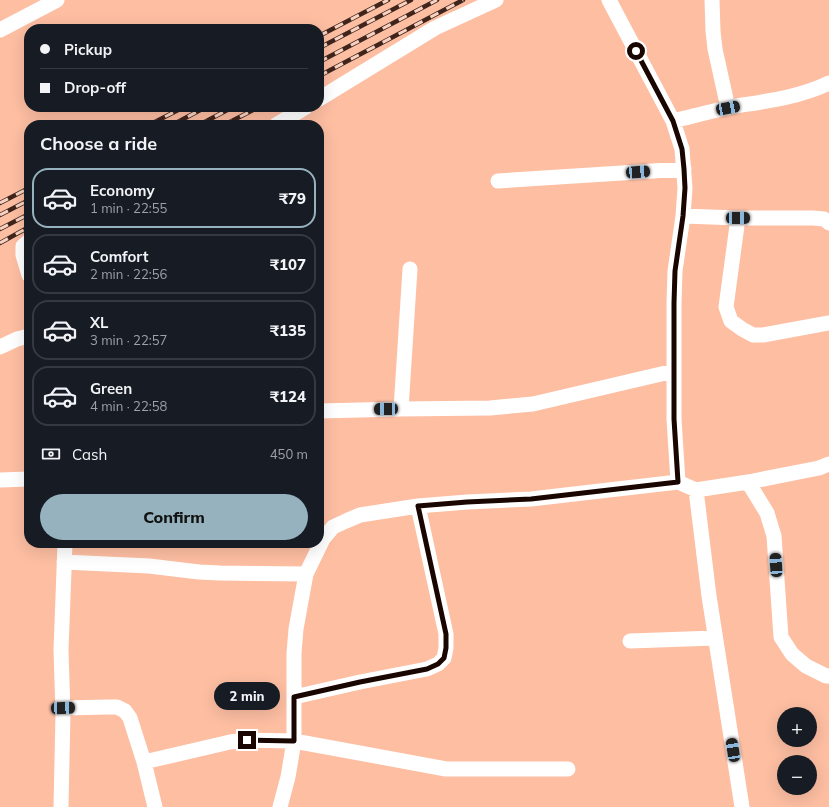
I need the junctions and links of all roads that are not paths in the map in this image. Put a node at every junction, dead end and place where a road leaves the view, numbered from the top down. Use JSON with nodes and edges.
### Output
{"nodes":[{"id":1,"x":57,"y":0,"type":"edge"},
{"id":2,"x":496,"y":0,"type":"edge"},
{"id":3,"x":609,"y":0,"type":"edge"},
{"id":4,"x":712,"y":0,"type":"edge"},
{"id":5,"x":0,"y":30,"type":"edge"},
{"id":6,"x":829,"y":83,"type":"edge"},
{"id":7,"x":324,"y":96,"type":"edge"},
{"id":8,"x":728,"y":108,"type":"junction"},
{"id":9,"x":298,"y":112,"type":"edge"},
{"id":10,"x":284,"y":120,"type":"edge"},
{"id":11,"x":673,"y":121,"type":"junction"},
{"id":12,"x":684,"y":169,"type":"junction"},
{"id":13,"x":498,"y":181,"type":"dead end"},
{"id":14,"x":683,"y":216,"type":"junction"},
{"id":15,"x":738,"y":218,"type":"junction"},
{"id":16,"x":829,"y":223,"type":"edge"},
{"id":17,"x":24,"y":245,"type":"edge"},
{"id":18,"x":24,"y":258,"type":"edge"},
{"id":19,"x":410,"y":269,"type":"dead end"},
{"id":20,"x":829,"y":323,"type":"edge"},
{"id":21,"x":24,"y":337,"type":"edge"},
{"id":22,"x":0,"y":347,"type":"edge"},
{"id":23,"x":674,"y":371,"type":"junction"},
{"id":24,"x":401,"y":408,"type":"junction"},
{"id":25,"x":324,"y":411,"type":"edge"},
{"id":26,"x":829,"y":464,"type":"edge"},
{"id":27,"x":24,"y":479,"type":"edge"},
{"id":28,"x":0,"y":480,"type":"edge"},
{"id":29,"x":678,"y":482,"type":"junction"},
{"id":30,"x":748,"y":482,"type":"junction"},
{"id":31,"x":696,"y":490,"type":"junction"},
{"id":32,"x":418,"y":506,"type":"junction"},
{"id":33,"x":324,"y":538,"type":"edge"},
{"id":34,"x":65,"y":548,"type":"edge"},
{"id":35,"x":318,"y":548,"type":"edge"},
{"id":36,"x":64,"y":562,"type":"junction"},
{"id":37,"x":306,"y":574,"type":"junction"},
{"id":38,"x":715,"y":638,"type":"junction"},
{"id":39,"x":630,"y":641,"type":"dead end"},
{"id":40,"x":829,"y":676,"type":"edge"},
{"id":41,"x":294,"y":697,"type":"junction"},
{"id":42,"x":63,"y":708,"type":"junction"},
{"id":43,"x":294,"y":741,"type":"junction"},
{"id":44,"x":144,"y":762,"type":"junction"},
{"id":45,"x":568,"y":768,"type":"dead end"},
{"id":46,"x":61,"y":807,"type":"edge"},
{"id":47,"x":155,"y":807,"type":"edge"},
{"id":48,"x":280,"y":807,"type":"edge"},
{"id":49,"x":742,"y":807,"type":"edge"}],
"edges":[{"from":1,"to":5,"type":"street"},
{"from":2,"to":7,"type":"street"},
{"from":3,"to":11,"type":"street"},
{"from":4,"to":8,"type":"street"},
{"from":6,"to":8,"type":"street"},
{"from":8,"to":11,"type":"street"},
{"from":9,"to":10,"type":"street"},
{"from":11,"to":12,"type":"street"},
{"from":12,"to":13,"type":"street"},
{"from":12,"to":14,"type":"street"},
{"from":14,"to":15,"type":"street"},
{"from":14,"to":23,"type":"street"},
{"from":15,"to":16,"type":"street"},
{"from":15,"to":20,"type":"street"},
{"from":17,"to":18,"type":"street"},
{"from":19,"to":24,"type":"street"},
{"from":21,"to":22,"type":"street"},
{"from":23,"to":24,"type":"street"},
{"from":23,"to":29,"type":"street"},
{"from":24,"to":25,"type":"street"},
{"from":26,"to":30,"type":"street"},
{"from":27,"to":28,"type":"street"},
{"from":29,"to":31,"type":"street"},
{"from":29,"to":32,"type":"street"},
{"from":30,"to":31,"type":"street"},
{"from":30,"to":40,"type":"street"},
{"from":31,"to":38,"type":"street"},
{"from":32,"to":33,"type":"street"},
{"from":32,"to":41,"type":"street"},
{"from":34,"to":36,"type":"street"},
{"from":35,"to":37,"type":"street"},
{"from":36,"to":37,"type":"street"},
{"from":36,"to":42,"type":"street"},
{"from":37,"to":41,"type":"street"},
{"from":38,"to":39,"type":"street"},
{"from":38,"to":49,"type":"street"},
{"from":41,"to":43,"type":"street"},
{"from":42,"to":44,"type":"street"},
{"from":42,"to":46,"type":"street"},
{"from":43,"to":44,"type":"street"},
{"from":43,"to":45,"type":"street"},
{"from":43,"to":48,"type":"street"},
{"from":44,"to":47,"type":"street"}]}
